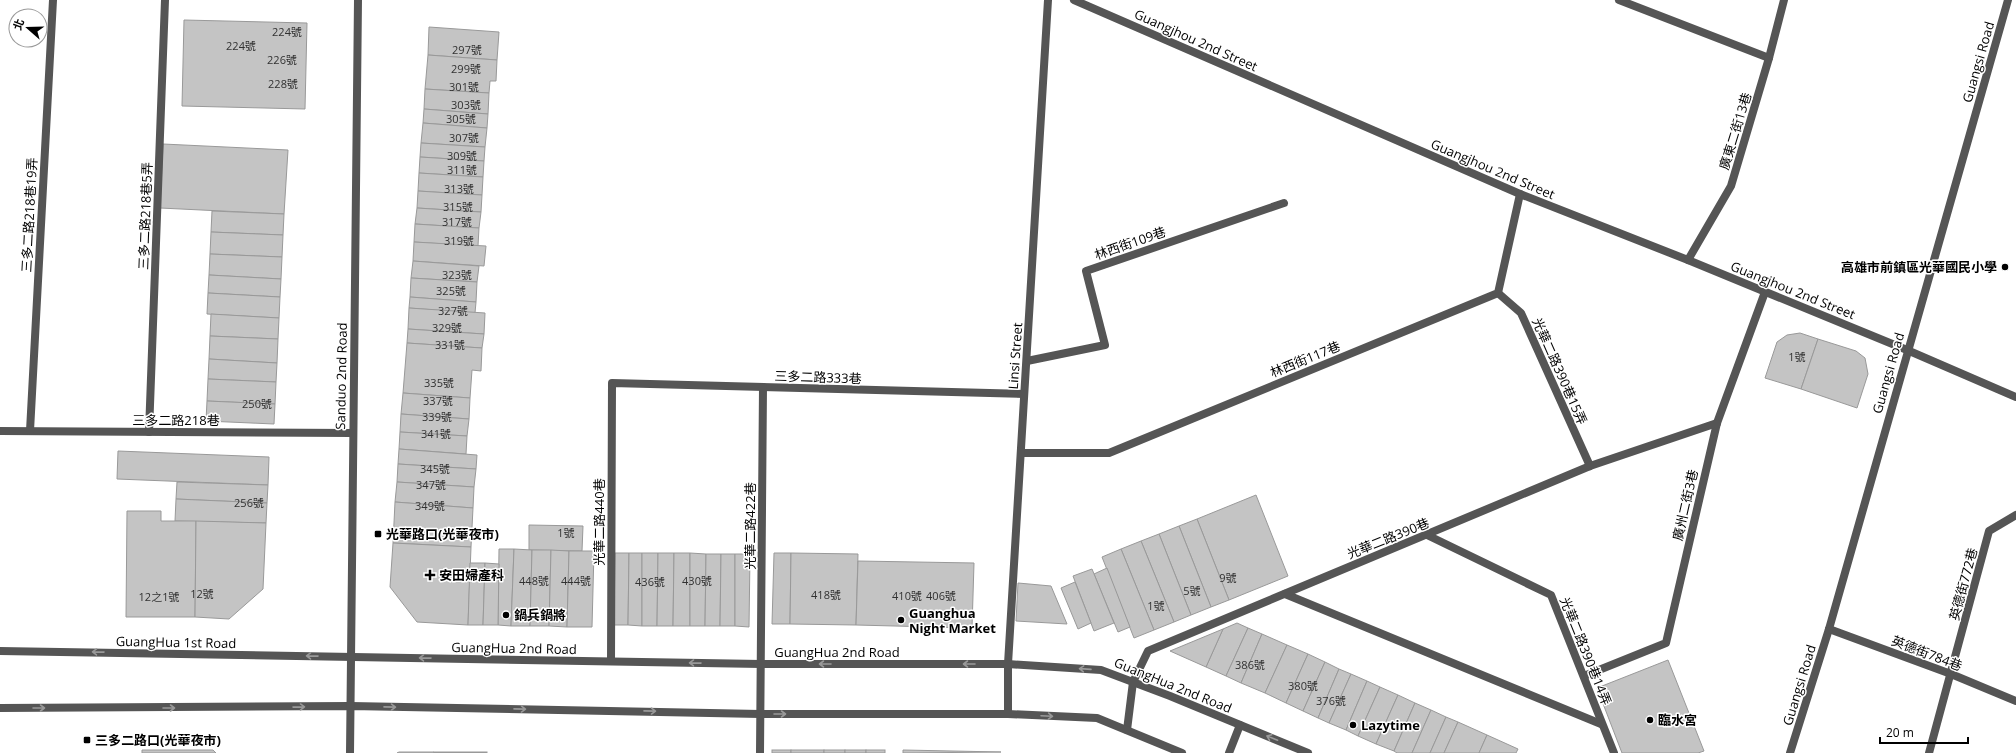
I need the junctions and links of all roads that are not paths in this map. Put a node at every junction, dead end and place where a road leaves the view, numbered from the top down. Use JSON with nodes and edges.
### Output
{"nodes":[{"id":1,"x":53,"y":0,"type":"edge"},
{"id":2,"x":165,"y":0,"type":"edge"},
{"id":3,"x":358,"y":0,"type":"edge"},
{"id":4,"x":1048,"y":0,"type":"edge"},
{"id":5,"x":1074,"y":0,"type":"edge"},
{"id":6,"x":1618,"y":0,"type":"edge"},
{"id":7,"x":1784,"y":0,"type":"edge"},
{"id":8,"x":2008,"y":0,"type":"edge"},
{"id":9,"x":1769,"y":58,"type":"junction"},
{"id":10,"x":1520,"y":194,"type":"junction"},
{"id":11,"x":1284,"y":203,"type":"dead end"},
{"id":12,"x":1688,"y":260,"type":"junction"},
{"id":13,"x":1765,"y":292,"type":"junction"},
{"id":14,"x":1498,"y":293,"type":"junction"},
{"id":15,"x":1907,"y":350,"type":"junction"},
{"id":16,"x":1026,"y":361,"type":"junction"},
{"id":17,"x":612,"y":383,"type":"joint"},
{"id":18,"x":763,"y":387,"type":"junction"},
{"id":19,"x":1024,"y":394,"type":"junction"},
{"id":20,"x":2016,"y":397,"type":"edge"},
{"id":21,"x":1716,"y":423,"type":"junction"},
{"id":22,"x":0,"y":431,"type":"edge"},
{"id":23,"x":30,"y":431,"type":"junction"},
{"id":24,"x":149,"y":432,"type":"junction"},
{"id":25,"x":352,"y":433,"type":"junction"},
{"id":26,"x":1021,"y":453,"type":"junction"},
{"id":27,"x":1590,"y":466,"type":"junction"},
{"id":28,"x":2016,"y":515,"type":"edge"},
{"id":29,"x":1427,"y":535,"type":"junction"},
{"id":30,"x":1285,"y":594,"type":"junction"},
{"id":31,"x":1828,"y":628,"type":"junction"},
{"id":32,"x":0,"y":651,"type":"edge"},
{"id":33,"x":351,"y":657,"type":"junction"},
{"id":34,"x":611,"y":661,"type":"junction"},
{"id":35,"x":761,"y":664,"type":"junction"},
{"id":36,"x":1008,"y":664,"type":"junction"},
{"id":37,"x":1951,"y":674,"type":"junction"},
{"id":38,"x":1584,"y":676,"type":"junction"},
{"id":39,"x":1133,"y":682,"type":"junction"},
{"id":40,"x":2016,"y":701,"type":"edge"},
{"id":41,"x":351,"y":706,"type":"junction"},
{"id":42,"x":0,"y":708,"type":"edge"},
{"id":43,"x":760,"y":714,"type":"junction"},
{"id":44,"x":1008,"y":714,"type":"junction"},
{"id":45,"x":1601,"y":724,"type":"junction"},
{"id":46,"x":1240,"y":725,"type":"junction"},
{"id":47,"x":1127,"y":730,"type":"junction"},
{"id":48,"x":350,"y":753,"type":"edge"},
{"id":49,"x":760,"y":753,"type":"edge"},
{"id":50,"x":1182,"y":753,"type":"edge"},
{"id":51,"x":1229,"y":753,"type":"edge"},
{"id":52,"x":1308,"y":753,"type":"edge"},
{"id":53,"x":1614,"y":753,"type":"edge"},
{"id":54,"x":1790,"y":753,"type":"edge"},
{"id":55,"x":1929,"y":753,"type":"edge"}],
"edges":[{"from":1,"to":23,"type":"street","name":"三多二路218巷19弄"},
{"from":2,"to":24,"type":"street","name":"三多二路218巷5弄"},
{"from":3,"to":25,"type":"street","name":"Sanduo 2nd Road"},
{"from":4,"to":16,"type":"street","name":"Linsi Street"},
{"from":5,"to":10,"type":"street","name":"Guangjhou 2nd Street"},
{"from":6,"to":9,"type":"street"},
{"from":7,"to":9,"type":"street","name":"廣東二街13巷"},
{"from":8,"to":15,"type":"street","name":"Guangsi Road"},
{"from":9,"to":12,"type":"street","name":"廣東二街13巷"},
{"from":10,"to":12,"type":"street","name":"Guangjhou 2nd Street"},
{"from":10,"to":14,"type":"street"},
{"from":11,"to":16,"type":"street","name":"林西街109巷"},
{"from":12,"to":13,"type":"street","name":"Guangjhou 2nd Street"},
{"from":13,"to":15,"type":"street","name":"Guangjhou 2nd Street"},
{"from":13,"to":21,"type":"street","name":"廣州二街3巷"},
{"from":14,"to":26,"type":"street","name":"林西街117巷"},
{"from":14,"to":27,"type":"street","name":"光華二路390巷15弄"},
{"from":15,"to":20,"type":"street","name":"Guangjhou 2nd Street"},
{"from":15,"to":31,"type":"street","name":"Guangsi Road"},
{"from":16,"to":19,"type":"street","name":"Linsi Street"},
{"from":17,"to":18,"type":"street","name":"三多二路333巷"},
{"from":17,"to":34,"type":"street","name":"光華二路440巷"},
{"from":18,"to":19,"type":"street","name":"三多二路333巷"},
{"from":18,"to":35,"type":"street","name":"光華二路422巷"},
{"from":19,"to":26,"type":"street","name":"Linsi Street"},
{"from":21,"to":27,"type":"street","name":"光華二路390巷"},
{"from":21,"to":38,"type":"street","name":"廣州二街3巷"},
{"from":22,"to":23,"type":"street","name":"三多二路218巷"},
{"from":23,"to":24,"type":"street","name":"三多二路218巷"},
{"from":24,"to":25,"type":"street","name":"三多二路218巷"},
{"from":25,"to":33,"type":"street","name":"Sanduo 2nd Road"},
{"from":26,"to":36,"type":"street","name":"Linsi Street"},
{"from":27,"to":29,"type":"street","name":"光華二路390巷"},
{"from":28,"to":37,"type":"street","name":"英德街772巷"},
{"from":29,"to":30,"type":"street","name":"光華二路390巷"},
{"from":29,"to":38,"type":"street","name":"光華二路390巷14弄"},
{"from":30,"to":39,"type":"street","name":"光華二路390巷"},
{"from":30,"to":45,"type":"street"},
{"from":31,"to":37,"type":"street","name":"英德街784巷"},
{"from":31,"to":54,"type":"street","name":"Guangsi Road"},
{"from":33,"to":32,"type":"street","name":"GuangHua 1st Road","one_way":true},
{"from":34,"to":33,"type":"street","name":"GuangHua 2nd Road","one_way":true},
{"from":33,"to":41,"type":"street","name":"Sanduo 2nd Road"},
{"from":35,"to":34,"type":"street","name":"GuangHua 2nd Road","one_way":true},
{"from":36,"to":35,"type":"street","name":"GuangHua 2nd Road","one_way":true},
{"from":35,"to":43,"type":"street","name":"光華二路422巷"},
{"from":39,"to":36,"type":"street","name":"GuangHua 2nd Road","one_way":true},
{"from":36,"to":44,"type":"street","name":"Linsi Street"},
{"from":37,"to":40,"type":"street","name":"英德街784巷"},
{"from":37,"to":55,"type":"street","name":"英德街772巷"},
{"from":38,"to":45,"type":"street","name":"光華二路390巷14弄"},
{"from":39,"to":46,"type":"street","name":"GuangHua 2nd Road"},
{"from":39,"to":47,"type":"street","name":"光華二路390巷"},
{"from":42,"to":41,"type":"street","one_way":true},
{"from":41,"to":43,"type":"street","one_way":true},
{"from":41,"to":48,"type":"street","name":"Sanduo 2nd Road"},
{"from":43,"to":44,"type":"street","one_way":true},
{"from":43,"to":49,"type":"street","name":"光華二路422巷"},
{"from":44,"to":47,"type":"street","one_way":true},
{"from":45,"to":53,"type":"street","name":"光華二路390巷14弄"},
{"from":46,"to":51,"type":"street"},
{"from":52,"to":46,"type":"street","name":"GuangHua 2nd Road","one_way":true},
{"from":47,"to":50,"type":"street"}]}
